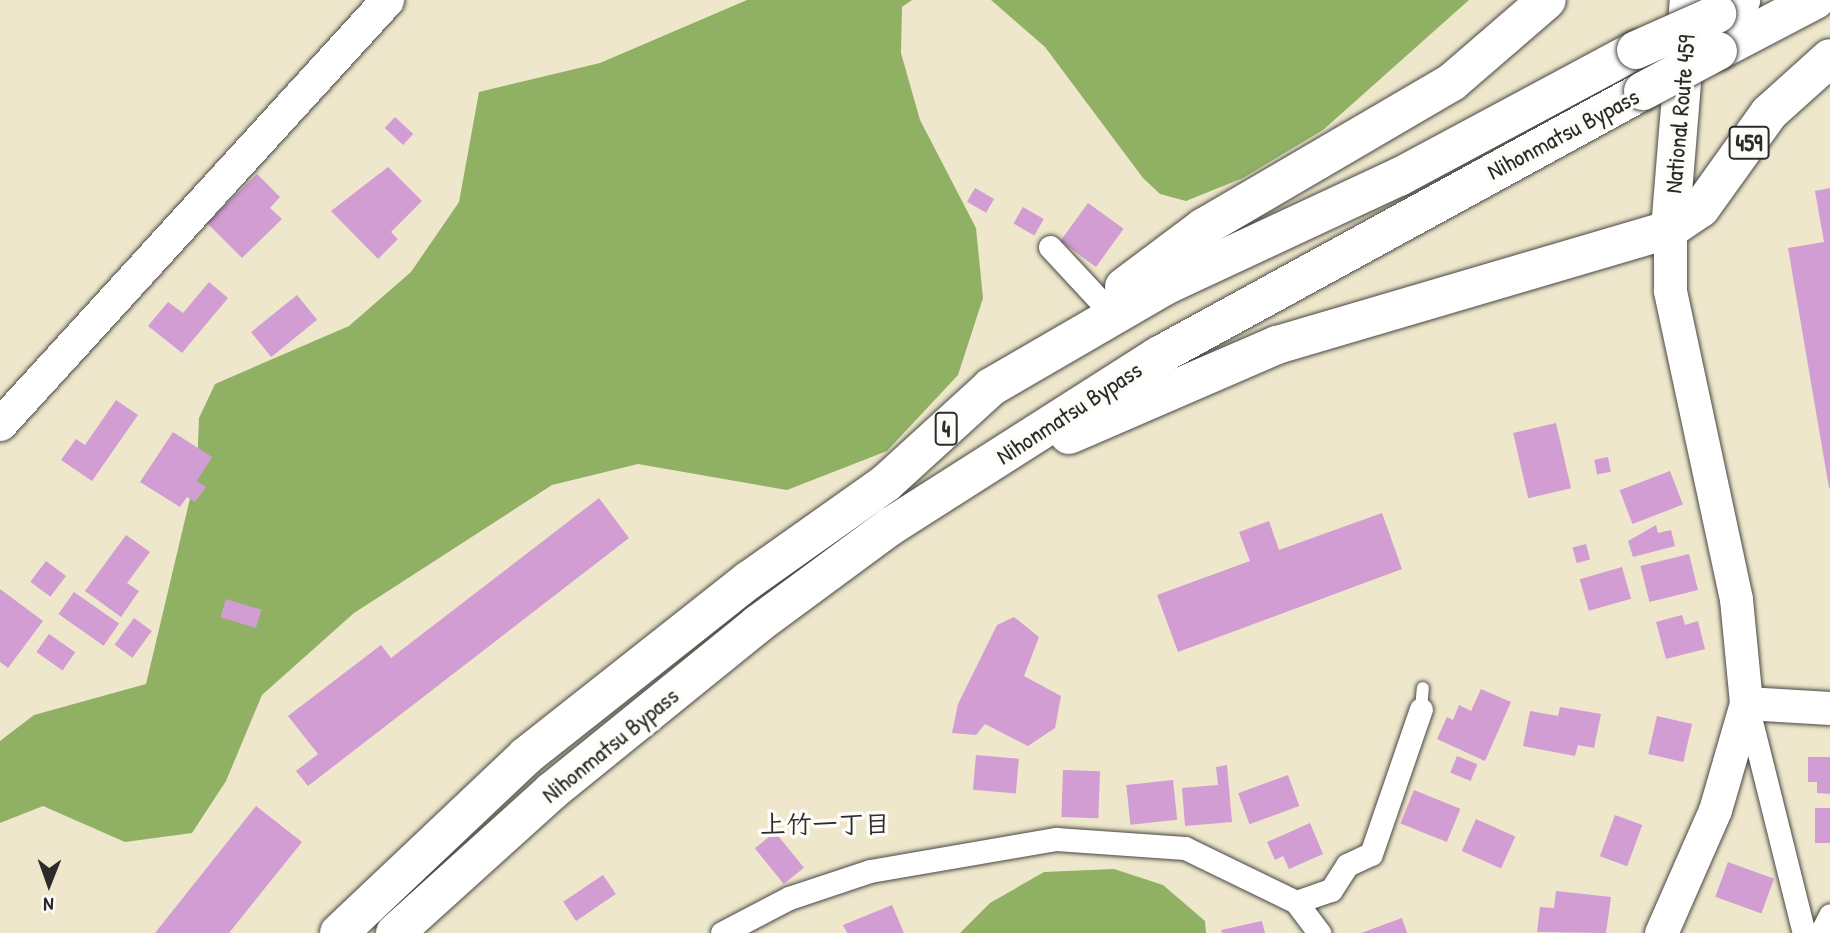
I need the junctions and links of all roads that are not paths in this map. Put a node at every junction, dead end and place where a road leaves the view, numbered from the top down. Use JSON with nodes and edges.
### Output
{"nodes":[{"id":1,"x":387,"y":0,"type":"edge"},
{"id":2,"x":1547,"y":0,"type":"edge"},
{"id":3,"x":1815,"y":0,"type":"edge"},
{"id":4,"x":1716,"y":5,"type":"edge"},
{"id":5,"x":1830,"y":58,"type":"edge"},
{"id":6,"x":1670,"y":229,"type":"junction"},
{"id":7,"x":1050,"y":247,"type":"dead end"},
{"id":8,"x":1102,"y":303,"type":"junction"},
{"id":9,"x":991,"y":387,"type":"junction"},
{"id":10,"x":0,"y":424,"type":"edge"},
{"id":11,"x":981,"y":470,"type":"junction"},
{"id":12,"x":1422,"y":699,"type":"dead end"},
{"id":13,"x":1746,"y":703,"type":"junction"},
{"id":14,"x":1830,"y":708,"type":"edge"},
{"id":15,"x":1296,"y":902,"type":"junction"},
{"id":16,"x":1830,"y":915,"type":"edge"},
{"id":17,"x":340,"y":933,"type":"edge"},
{"id":18,"x":395,"y":933,"type":"edge"},
{"id":19,"x":722,"y":933,"type":"edge"},
{"id":20,"x":1319,"y":933,"type":"edge"},
{"id":21,"x":1661,"y":933,"type":"edge"},
{"id":22,"x":1804,"y":933,"type":"edge"},
{"id":23,"x":1821,"y":933,"type":"edge"}],
"edges":[{"from":1,"to":10,"type":"street"},
{"from":2,"to":8,"type":"highway"},
{"from":3,"to":11,"type":"highway","name":"Nihonmatsu Bypass","number":"4","bridge":true},
{"from":4,"to":6,"type":"highway","name":"National Route 459"},
{"from":4,"to":9,"type":"highway","name":"Nihonmatsu Bypass","number":"4","bridge":true},
{"from":5,"to":6,"type":"highway","number":"459"},
{"from":6,"to":11,"type":"highway"},
{"from":6,"to":13,"type":"street"},
{"from":7,"to":8,"type":"street"},
{"from":8,"to":9,"type":"highway"},
{"from":9,"to":17,"type":"highway","name":"Nihonmatsu Bypass","number":"4"},
{"from":11,"to":18,"type":"highway","name":"Nihonmatsu Bypass","number":"4"},
{"from":12,"to":15,"type":"street"},
{"from":13,"to":14,"type":"street"},
{"from":13,"to":21,"type":"street"},
{"from":13,"to":22,"type":"street"},
{"from":15,"to":19,"type":"street"},
{"from":15,"to":20,"type":"street"},
{"from":16,"to":23,"type":"street"}]}
